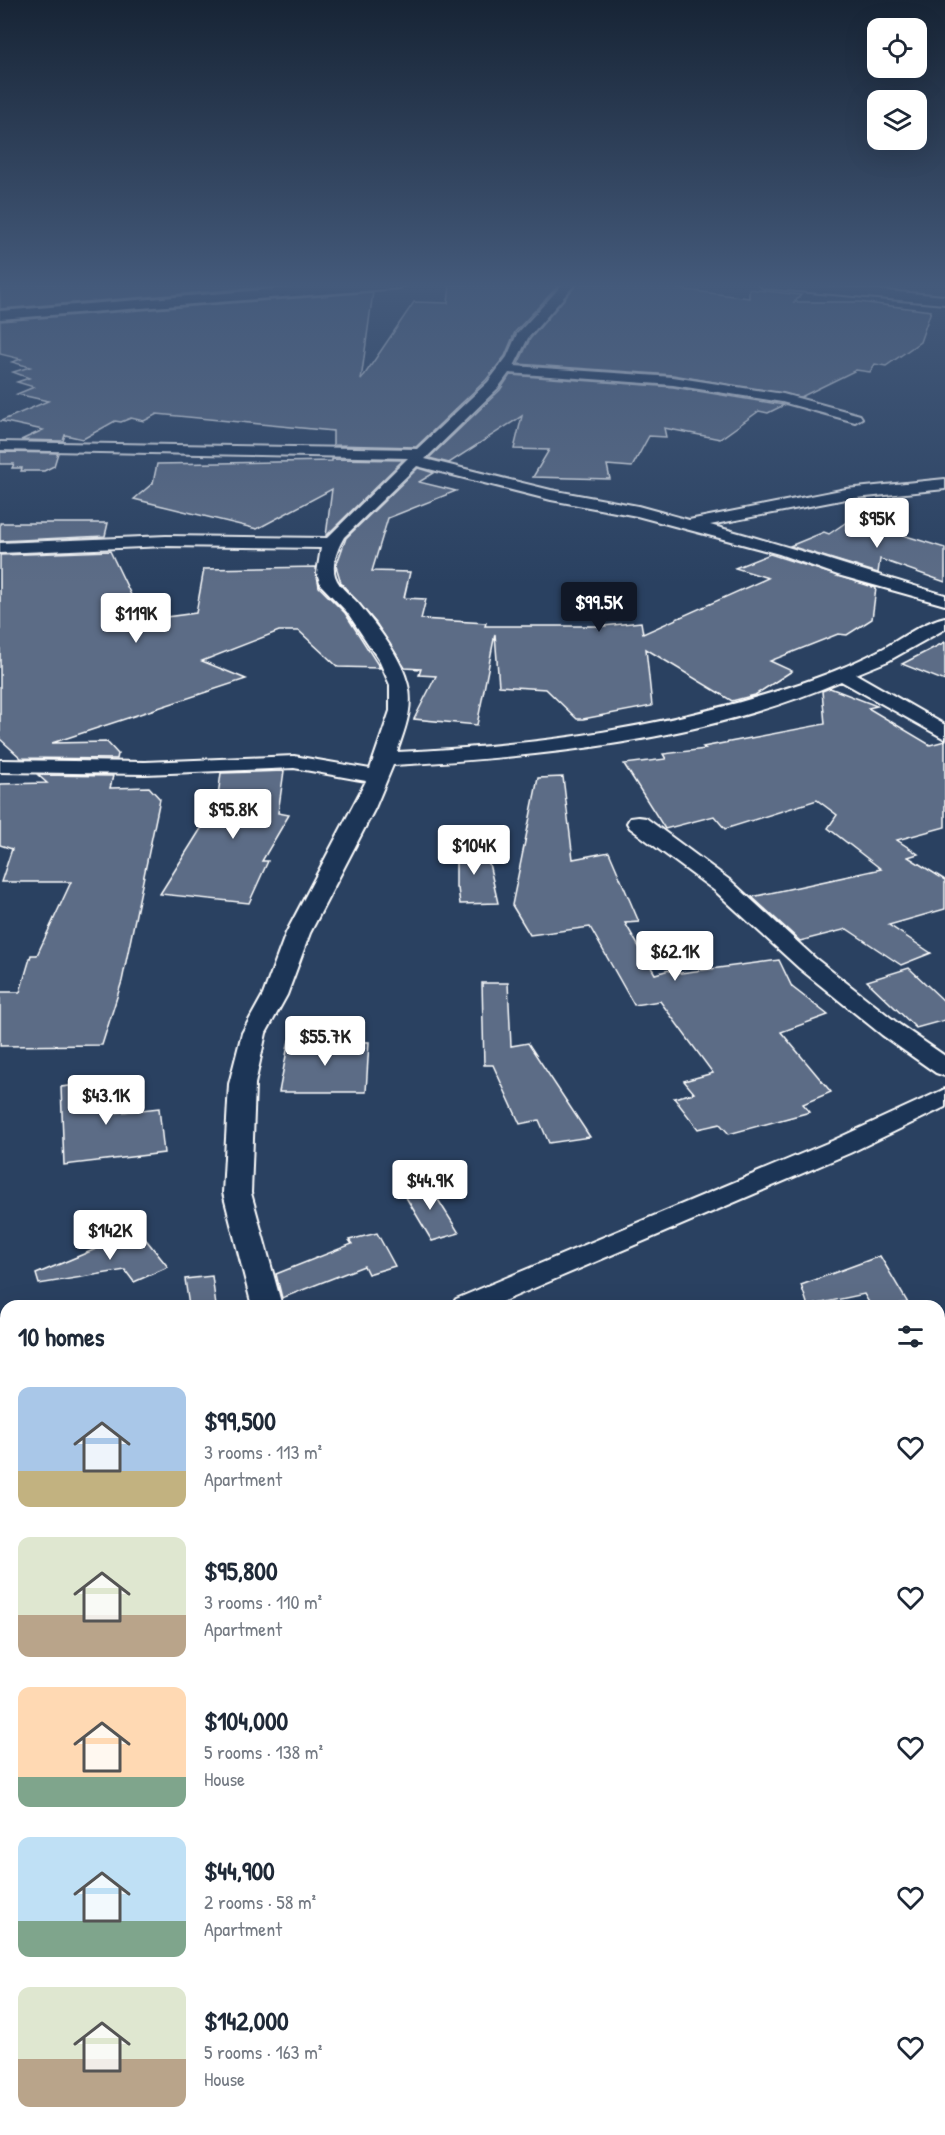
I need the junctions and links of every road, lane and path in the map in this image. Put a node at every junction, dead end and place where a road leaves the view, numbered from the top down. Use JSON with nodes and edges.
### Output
{"nodes":[{"id":1,"x":494,"y":384,"type":"edge"},
{"id":2,"x":690,"y":384,"type":"edge"},
{"id":3,"x":855,"y":418,"type":"dead end"},
{"id":4,"x":0,"y":446,"type":"edge"},
{"id":5,"x":420,"y":457,"type":"junction"},
{"id":6,"x":945,"y":484,"type":"edge"},
{"id":7,"x":689,"y":524,"type":"junction"},
{"id":8,"x":332,"y":543,"type":"junction"},
{"id":9,"x":0,"y":548,"type":"edge"},
{"id":10,"x":945,"y":600,"type":"edge"},
{"id":11,"x":945,"y":622,"type":"edge"},
{"id":12,"x":844,"y":675,"type":"junction"},
{"id":13,"x":945,"y":732,"type":"edge"},
{"id":14,"x":0,"y":766,"type":"edge"},
{"id":15,"x":381,"y":768,"type":"junction"},
{"id":16,"x":638,"y":823,"type":"dead end"},
{"id":17,"x":945,"y":1068,"type":"edge"},
{"id":18,"x":945,"y":1097,"type":"edge"},
{"id":19,"x":265,"y":1300,"type":"edge"},
{"id":20,"x":480,"y":1300,"type":"edge"}],
"edges":[{"from":1,"to":5,"type":"street"},
{"from":2,"to":3,"type":"street"},
{"from":4,"to":5,"type":"street"},
{"from":5,"to":7,"type":"street"},
{"from":5,"to":8,"type":"street"},
{"from":6,"to":7,"type":"street"},
{"from":7,"to":10,"type":"street"},
{"from":8,"to":9,"type":"street"},
{"from":8,"to":15,"type":"street"},
{"from":11,"to":12,"type":"street"},
{"from":12,"to":13,"type":"street"},
{"from":12,"to":15,"type":"street"},
{"from":14,"to":15,"type":"street"},
{"from":15,"to":19,"type":"street"},
{"from":16,"to":17,"type":"street"},
{"from":18,"to":20,"type":"street"}]}
